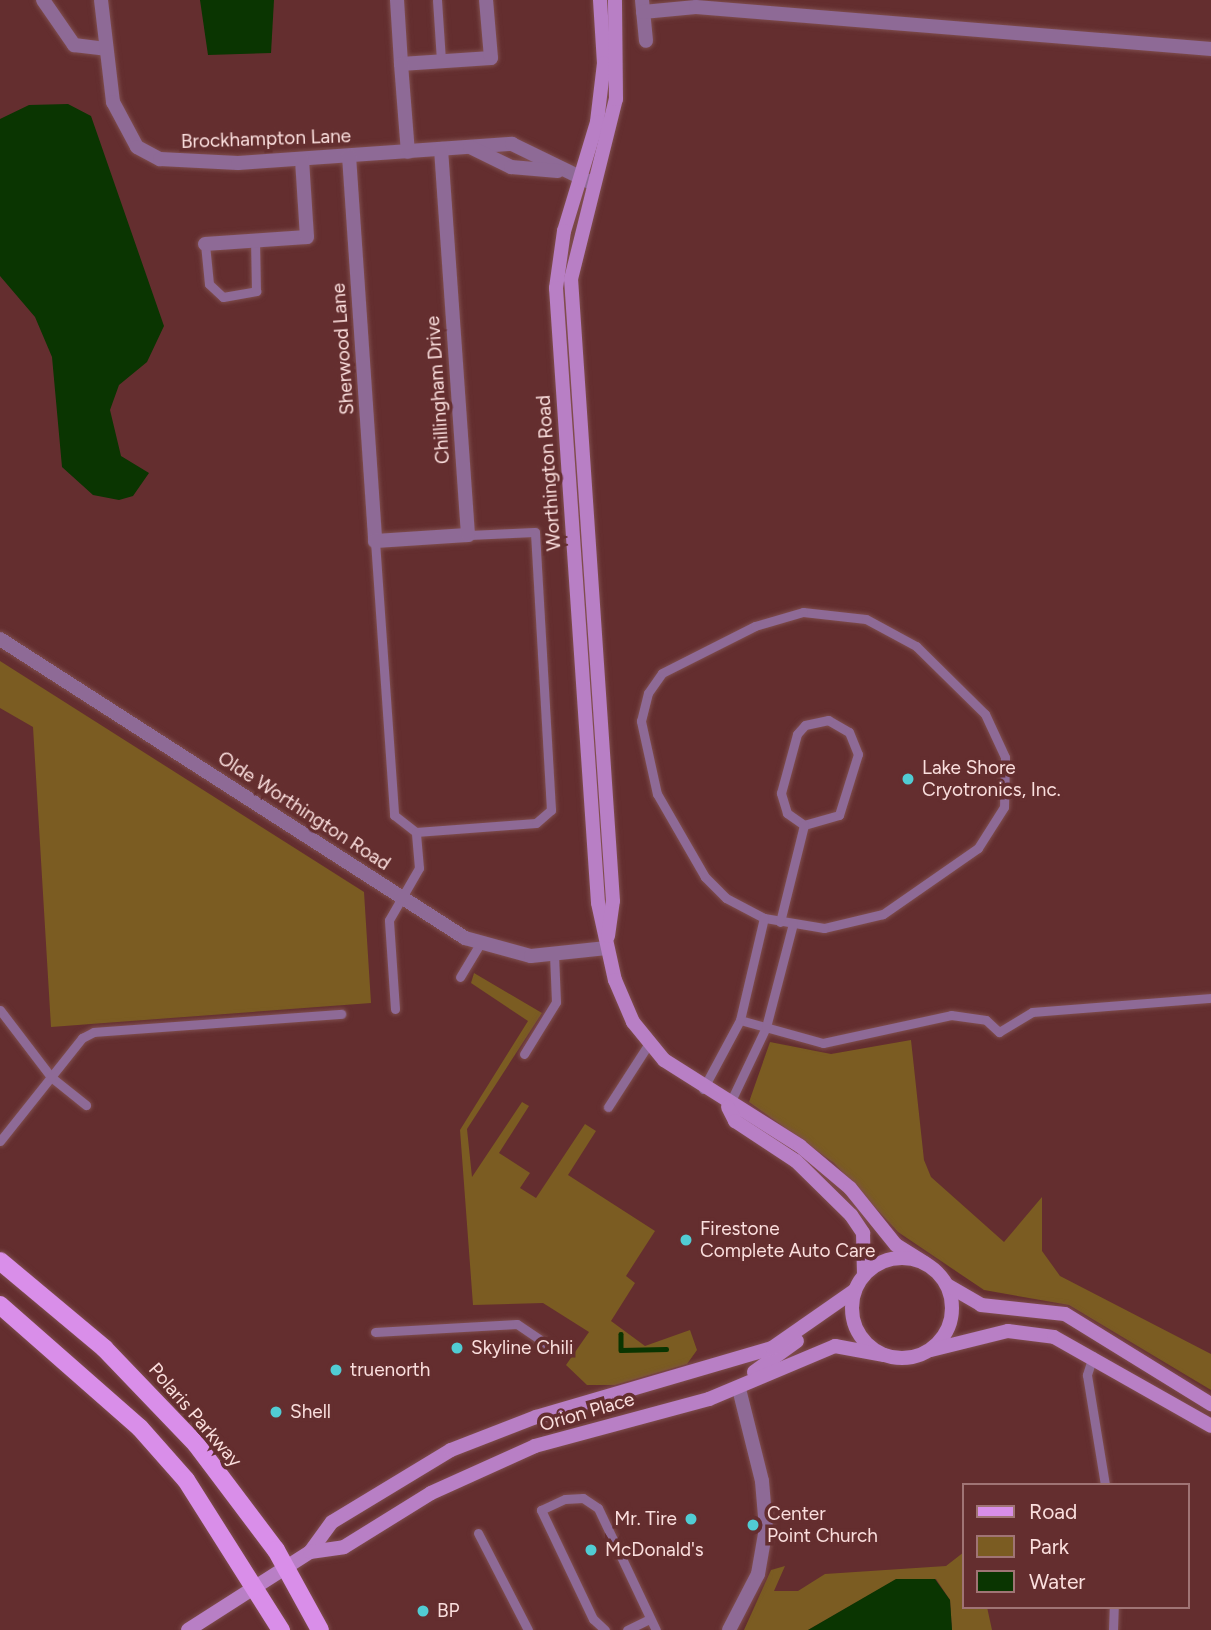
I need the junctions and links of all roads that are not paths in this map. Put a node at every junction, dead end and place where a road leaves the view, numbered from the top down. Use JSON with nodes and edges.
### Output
{"nodes":[{"id":1,"x":43,"y":0,"type":"edge"},
{"id":2,"x":102,"y":0,"type":"edge"},
{"id":3,"x":397,"y":0,"type":"edge"},
{"id":4,"x":436,"y":0,"type":"edge"},
{"id":5,"x":486,"y":0,"type":"edge"},
{"id":6,"x":600,"y":0,"type":"edge"},
{"id":7,"x":615,"y":0,"type":"edge"},
{"id":8,"x":642,"y":6,"type":"edge"},
{"id":9,"x":646,"y":41,"type":"dead end"},
{"id":10,"x":106,"y":49,"type":"junction"},
{"id":11,"x":1211,"y":49,"type":"edge"},
{"id":12,"x":441,"y":61,"type":"junction"},
{"id":13,"x":401,"y":64,"type":"junction"},
{"id":14,"x":469,"y":147,"type":"junction"},
{"id":15,"x":441,"y":149,"type":"junction"},
{"id":16,"x":408,"y":152,"type":"junction"},
{"id":17,"x":349,"y":156,"type":"junction"},
{"id":18,"x":302,"y":159,"type":"junction"},
{"id":19,"x":558,"y":171,"type":"junction"},
{"id":20,"x":587,"y":182,"type":"junction"},
{"id":21,"x":255,"y":240,"type":"junction"},
{"id":22,"x":205,"y":244,"type":"joint"},
{"id":23,"x":468,"y":535,"type":"junction"},
{"id":24,"x":375,"y":541,"type":"junction"},
{"id":25,"x":0,"y":639,"type":"edge"},
{"id":26,"x":804,"y":825,"type":"junction"},
{"id":27,"x":416,"y":832,"type":"junction"},
{"id":28,"x":398,"y":895,"type":"junction"},
{"id":29,"x":764,"y":918,"type":"junction"},
{"id":30,"x":780,"y":922,"type":"junction"},
{"id":31,"x":793,"y":923,"type":"junction"},
{"id":32,"x":480,"y":944,"type":"junction"},
{"id":33,"x":607,"y":947,"type":"junction"},
{"id":34,"x":554,"y":955,"type":"junction"},
{"id":35,"x":460,"y":977,"type":"dead end"},
{"id":36,"x":1211,"y":999,"type":"edge"},
{"id":37,"x":395,"y":1009,"type":"dead end"},
{"id":38,"x":0,"y":1010,"type":"edge"},
{"id":39,"x":341,"y":1014,"type":"dead end"},
{"id":40,"x":740,"y":1020,"type":"junction"},
{"id":41,"x":766,"y":1027,"type":"junction"},
{"id":42,"x":648,"y":1045,"type":"junction"},
{"id":43,"x":524,"y":1054,"type":"dead end"},
{"id":44,"x":51,"y":1077,"type":"junction"},
{"id":45,"x":703,"y":1090,"type":"junction"},
{"id":46,"x":86,"y":1105,"type":"dead end"},
{"id":47,"x":608,"y":1107,"type":"dead end"},
{"id":48,"x":728,"y":1107,"type":"junction"},
{"id":49,"x":0,"y":1141,"type":"edge"},
{"id":50,"x":0,"y":1261,"type":"edge"},
{"id":51,"x":925,"y":1263,"type":"junction"},
{"id":52,"x":864,"y":1275,"type":"junction"},
{"id":53,"x":947,"y":1286,"type":"junction"},
{"id":54,"x":855,"y":1290,"type":"junction"},
{"id":55,"x":0,"y":1305,"type":"edge"},
{"id":56,"x":811,"y":1324,"type":"junction"},
{"id":57,"x":375,"y":1332,"type":"dead end"},
{"id":58,"x":548,"y":1345,"type":"dead end"},
{"id":59,"x":928,"y":1351,"type":"junction"},
{"id":60,"x":1094,"y":1354,"type":"junction"},
{"id":61,"x":884,"y":1355,"type":"junction"},
{"id":62,"x":739,"y":1389,"type":"junction"},
{"id":63,"x":1211,"y":1404,"type":"edge"},
{"id":64,"x":1211,"y":1426,"type":"edge"},
{"id":65,"x":1105,"y":1483,"type":"edge"},
{"id":66,"x":478,"y":1533,"type":"dead end"},
{"id":67,"x":310,"y":1552,"type":"junction"},
{"id":68,"x":284,"y":1567,"type":"junction"},
{"id":69,"x":257,"y":1584,"type":"junction"},
{"id":70,"x":1114,"y":1609,"type":"edge"},
{"id":71,"x":650,"y":1619,"type":"junction"},
{"id":72,"x":188,"y":1630,"type":"edge"},
{"id":73,"x":281,"y":1630,"type":"edge"},
{"id":74,"x":320,"y":1630,"type":"edge"},
{"id":75,"x":528,"y":1630,"type":"edge"},
{"id":76,"x":605,"y":1630,"type":"edge"},
{"id":77,"x":627,"y":1630,"type":"edge"},
{"id":78,"x":656,"y":1630,"type":"edge"},
{"id":79,"x":729,"y":1630,"type":"edge"},
{"id":80,"x":1113,"y":1630,"type":"edge"}],
"edges":[{"from":1,"to":10,"type":"street"},
{"from":2,"to":10,"type":"street","name":"Brockhampton Lane"},
{"from":3,"to":13,"type":"street"},
{"from":4,"to":12,"type":"lane"},
{"from":5,"to":12,"type":"street"},
{"from":6,"to":20,"type":"main road","name":"Worthington Road"},
{"from":7,"to":20,"type":"main road","name":"Worthington Road"},
{"from":8,"to":9,"type":"street"},
{"from":8,"to":11,"type":"street"},
{"from":10,"to":18,"type":"street","name":"Brockhampton Lane"},
{"from":12,"to":13,"type":"street"},
{"from":13,"to":16,"type":"street"},
{"from":14,"to":15,"type":"street","name":"Brockhampton Lane"},
{"from":14,"to":19,"type":"street","name":"Brockhampton Lane"},
{"from":14,"to":19,"type":"street","name":"Brockhampton Lane"},
{"from":15,"to":16,"type":"street","name":"Brockhampton Lane"},
{"from":15,"to":23,"type":"street","name":"Chillingham Drive"},
{"from":16,"to":17,"type":"street","name":"Brockhampton Lane"},
{"from":17,"to":18,"type":"street","name":"Brockhampton Lane"},
{"from":17,"to":24,"type":"street","name":"Sherwood Lane"},
{"from":18,"to":21,"type":"street"},
{"from":19,"to":20,"type":"street","name":"Brockhampton Lane"},
{"from":20,"to":33,"type":"main road","name":"Worthington Road"},
{"from":21,"to":22,"type":"street"},
{"from":21,"to":22,"type":"lane"},
{"from":23,"to":24,"type":"street"},
{"from":23,"to":27,"type":"lane"},
{"from":24,"to":27,"type":"lane"},
{"from":25,"to":28,"type":"street","name":"Olde Worthington Road"},
{"from":26,"to":26,"type":"lane"},
{"from":26,"to":30,"type":"lane"},
{"from":27,"to":28,"type":"lane"},
{"from":28,"to":32,"type":"street","name":"Olde Worthington Road"},
{"from":28,"to":37,"type":"lane"},
{"from":29,"to":30,"type":"lane"},
{"from":29,"to":31,"type":"lane"},
{"from":29,"to":40,"type":"lane"},
{"from":30,"to":31,"type":"lane"},
{"from":31,"to":41,"type":"lane"},
{"from":32,"to":34,"type":"street","name":"Olde Worthington Road"},
{"from":32,"to":35,"type":"lane"},
{"from":33,"to":34,"type":"street","name":"Olde Worthington Road"},
{"from":33,"to":42,"type":"main road","name":"Worthington Road"},
{"from":34,"to":43,"type":"lane"},
{"from":36,"to":41,"type":"lane"},
{"from":38,"to":44,"type":"lane"},
{"from":39,"to":44,"type":"lane"},
{"from":40,"to":41,"type":"lane"},
{"from":40,"to":45,"type":"lane"},
{"from":41,"to":48,"type":"lane"},
{"from":42,"to":45,"type":"main road","name":"Worthington Road"},
{"from":42,"to":47,"type":"lane"},
{"from":44,"to":46,"type":"lane"},
{"from":44,"to":49,"type":"lane"},
{"from":45,"to":48,"type":"main road","name":"Worthington Road"},
{"from":48,"to":51,"type":"main road","name":"Worthington Road"},
{"from":48,"to":52,"type":"main road","name":"Worthington Road"},
{"from":50,"to":68,"type":"main road","name":"Polaris Parkway"},
{"from":51,"to":52,"type":"main road"},
{"from":51,"to":53,"type":"main road"},
{"from":52,"to":54,"type":"main road"},
{"from":53,"to":59,"type":"main road"},
{"from":53,"to":63,"type":"main road"},
{"from":54,"to":56,"type":"main road","name":"Orion Place"},
{"from":54,"to":61,"type":"main road"},
{"from":55,"to":69,"type":"main road"},
{"from":56,"to":62,"type":"main road"},
{"from":56,"to":67,"type":"main road","name":"Orion Place"},
{"from":57,"to":58,"type":"lane"},
{"from":59,"to":60,"type":"main road"},
{"from":59,"to":61,"type":"main road"},
{"from":60,"to":64,"type":"main road"},
{"from":60,"to":65,"type":"lane"},
{"from":61,"to":62,"type":"main road","name":"Orion Place"},
{"from":62,"to":67,"type":"main road","name":"Orion Place"},
{"from":62,"to":79,"type":"street"},
{"from":66,"to":75,"type":"lane"},
{"from":67,"to":68,"type":"main road","name":"Orion Place"},
{"from":68,"to":69,"type":"main road","name":"Orion Place"},
{"from":68,"to":74,"type":"main road","name":"Polaris Parkway"},
{"from":69,"to":72,"type":"main road","name":"Orion Place"},
{"from":69,"to":73,"type":"main road"},
{"from":70,"to":80,"type":"lane"},
{"from":71,"to":76,"type":"lane"},
{"from":71,"to":77,"type":"lane"},
{"from":71,"to":78,"type":"lane"}]}
